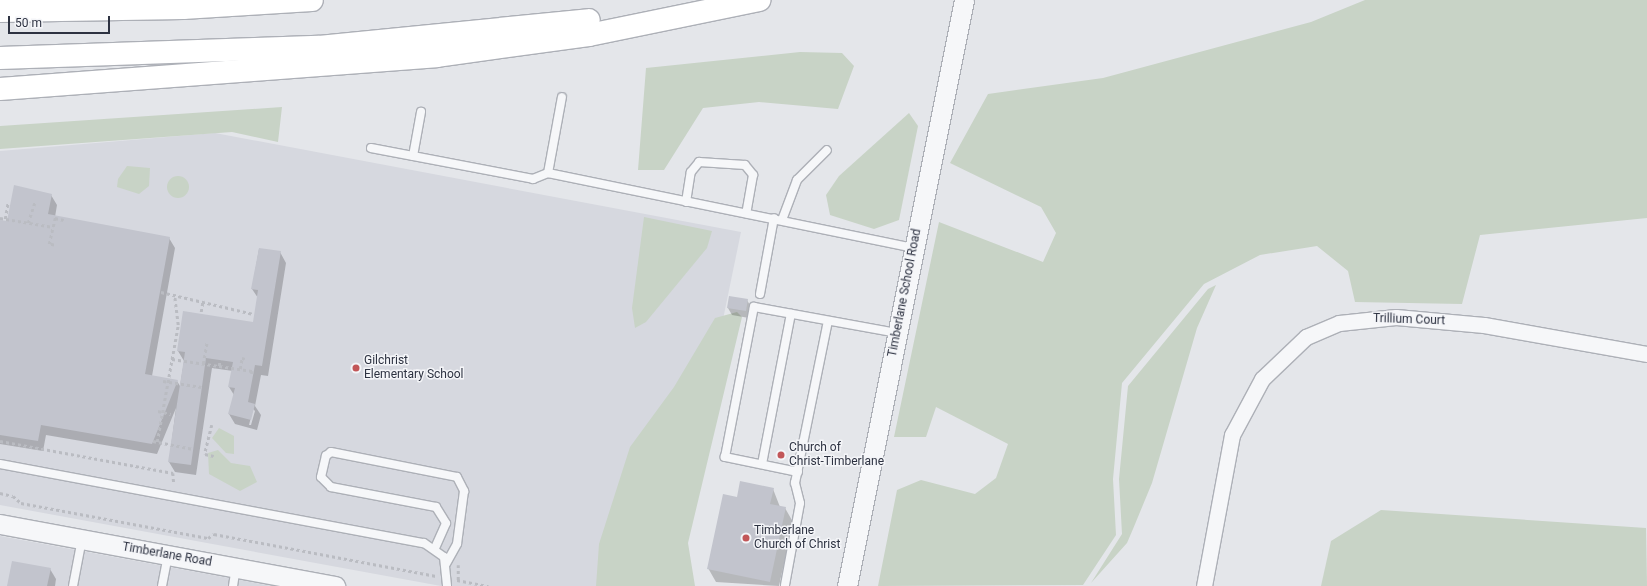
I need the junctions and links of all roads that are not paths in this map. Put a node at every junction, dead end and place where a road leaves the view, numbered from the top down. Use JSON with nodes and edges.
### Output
{"nodes":[{"id":1,"x":312,"y":0,"type":"edge"},
{"id":2,"x":733,"y":0,"type":"edge"},
{"id":3,"x":759,"y":0,"type":"edge"},
{"id":4,"x":964,"y":0,"type":"edge"},
{"id":5,"x":0,"y":11,"type":"edge"},
{"id":6,"x":0,"y":58,"type":"edge"},
{"id":7,"x":0,"y":89,"type":"edge"},
{"id":8,"x":562,"y":97,"type":"dead end"},
{"id":9,"x":421,"y":112,"type":"dead end"},
{"id":10,"x":371,"y":148,"type":"dead end"},
{"id":11,"x":827,"y":150,"type":"dead end"},
{"id":12,"x":413,"y":156,"type":"junction"},
{"id":13,"x":548,"y":173,"type":"junction"},
{"id":14,"x":686,"y":202,"type":"junction"},
{"id":15,"x":746,"y":212,"type":"junction"},
{"id":16,"x":774,"y":218,"type":"junction"},
{"id":17,"x":782,"y":220,"type":"junction"},
{"id":18,"x":914,"y":248,"type":"junction"},
{"id":19,"x":760,"y":294,"type":"dead end"},
{"id":20,"x":790,"y":314,"type":"junction"},
{"id":21,"x":828,"y":321,"type":"junction"},
{"id":22,"x":897,"y":333,"type":"junction"},
{"id":23,"x":1647,"y":354,"type":"edge"},
{"id":24,"x":0,"y":464,"type":"edge"},
{"id":25,"x":762,"y":464,"type":"junction"},
{"id":26,"x":798,"y":472,"type":"junction"},
{"id":27,"x":0,"y":524,"type":"edge"},
{"id":28,"x":82,"y":539,"type":"junction"},
{"id":29,"x":434,"y":548,"type":"junction"},
{"id":30,"x":168,"y":555,"type":"junction"},
{"id":31,"x":446,"y":564,"type":"junction"},
{"id":32,"x":235,"y":577,"type":"edge"},
{"id":33,"x":447,"y":582,"type":"edge"},
{"id":34,"x":73,"y":586,"type":"edge"},
{"id":35,"x":162,"y":586,"type":"edge"},
{"id":36,"x":335,"y":586,"type":"edge"},
{"id":37,"x":785,"y":586,"type":"edge"},
{"id":38,"x":846,"y":586,"type":"edge"},
{"id":39,"x":1204,"y":586,"type":"edge"}],
"edges":[{"from":1,"to":5,"type":"highway"},
{"from":2,"to":6,"type":"highway"},
{"from":3,"to":7,"type":"highway"},
{"from":4,"to":18,"type":"street","name":"Timberlane School Road"},
{"from":8,"to":13,"type":"lane"},
{"from":9,"to":12,"type":"lane"},
{"from":10,"to":12,"type":"lane"},
{"from":11,"to":17,"type":"lane"},
{"from":12,"to":13,"type":"lane"},
{"from":13,"to":14,"type":"lane"},
{"from":14,"to":15,"type":"lane"},
{"from":14,"to":15,"type":"lane"},
{"from":15,"to":16,"type":"lane"},
{"from":16,"to":17,"type":"lane"},
{"from":16,"to":19,"type":"lane"},
{"from":17,"to":18,"type":"lane"},
{"from":18,"to":22,"type":"street","name":"Timberlane School Road"},
{"from":20,"to":21,"type":"lane"},
{"from":20,"to":25,"type":"lane"},
{"from":20,"to":25,"type":"lane"},
{"from":21,"to":22,"type":"lane"},
{"from":21,"to":26,"type":"lane"},
{"from":22,"to":38,"type":"street","name":"Timberlane School Road"},
{"from":23,"to":39,"type":"street","name":"Trillium Court"},
{"from":24,"to":29,"type":"lane"},
{"from":25,"to":26,"type":"lane"},
{"from":26,"to":37,"type":"lane"},
{"from":27,"to":28,"type":"street","name":"Timberlane Road"},
{"from":28,"to":30,"type":"street","name":"Timberlane Road"},
{"from":28,"to":34,"type":"lane"},
{"from":29,"to":31,"type":"lane"},
{"from":29,"to":31,"type":"lane"},
{"from":30,"to":32,"type":"street","name":"Timberlane Road"},
{"from":30,"to":35,"type":"lane"},
{"from":31,"to":33,"type":"lane"},
{"from":32,"to":36,"type":"street","name":"Timberlane Road"}]}
